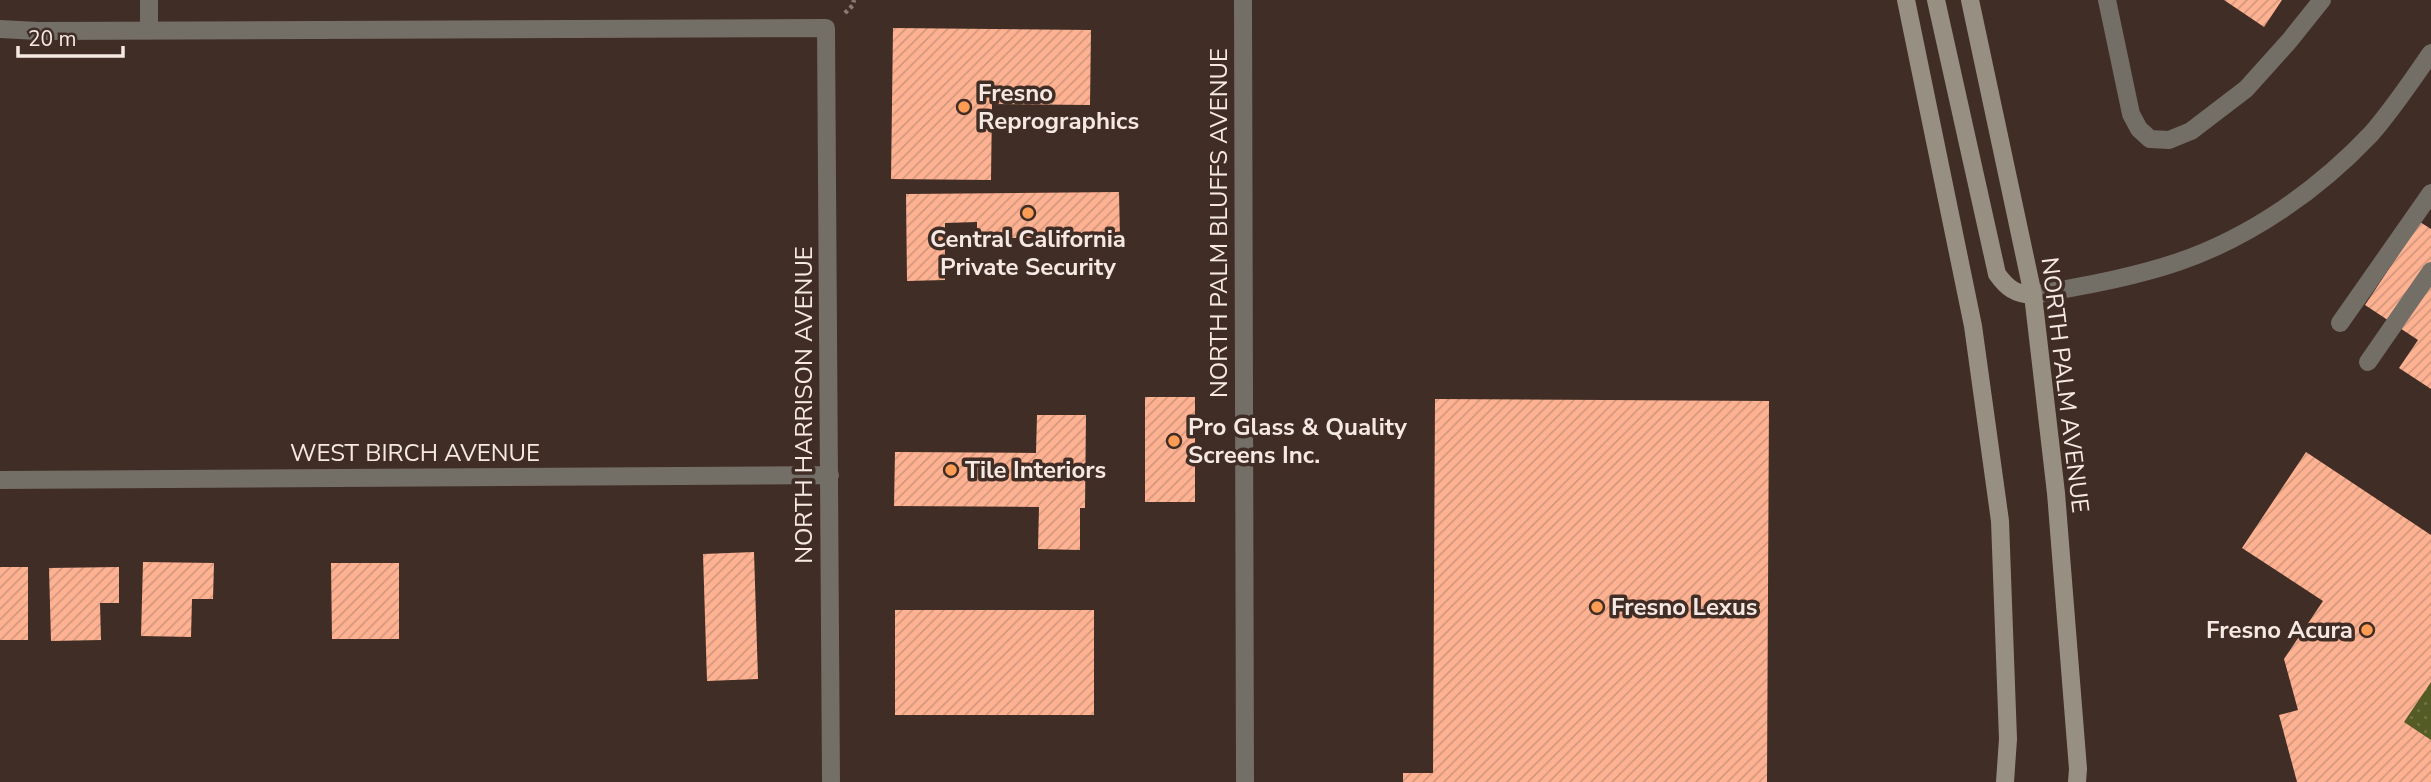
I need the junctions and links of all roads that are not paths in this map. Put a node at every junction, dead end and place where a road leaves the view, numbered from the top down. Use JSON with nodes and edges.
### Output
{"nodes":[{"id":1,"x":149,"y":0,"type":"edge"},
{"id":2,"x":1243,"y":0,"type":"edge"},
{"id":3,"x":1906,"y":0,"type":"edge"},
{"id":4,"x":1936,"y":0,"type":"edge"},
{"id":5,"x":1970,"y":0,"type":"edge"},
{"id":6,"x":2107,"y":0,"type":"edge"},
{"id":7,"x":2322,"y":0,"type":"edge"},
{"id":8,"x":0,"y":29,"type":"edge"},
{"id":9,"x":149,"y":31,"type":"junction"},
{"id":10,"x":2431,"y":53,"type":"edge"},
{"id":11,"x":2431,"y":193,"type":"edge"},
{"id":12,"x":2431,"y":271,"type":"edge"},
{"id":13,"x":2033,"y":295,"type":"junction"},
{"id":14,"x":2340,"y":323,"type":"dead end"},
{"id":15,"x":2368,"y":362,"type":"dead end"},
{"id":16,"x":830,"y":475,"type":"junction"},
{"id":17,"x":0,"y":480,"type":"edge"},
{"id":18,"x":831,"y":782,"type":"edge"},
{"id":19,"x":1245,"y":782,"type":"edge"},
{"id":20,"x":2005,"y":782,"type":"edge"},
{"id":21,"x":2077,"y":782,"type":"edge"}],
"edges":[{"from":1,"to":9,"type":"street"},
{"from":2,"to":19,"type":"street","name":"NORTH PALM BLUFFS AVENUE"},
{"from":3,"to":20,"type":"main road"},
{"from":4,"to":13,"type":"main road"},
{"from":5,"to":13,"type":"main road","name":"NORTH PALM AVENUE"},
{"from":6,"to":7,"type":"street"},
{"from":8,"to":9,"type":"street"},
{"from":9,"to":16,"type":"street","name":"NORTH HARRISON AVENUE"},
{"from":10,"to":13,"type":"street"},
{"from":11,"to":14,"type":"street"},
{"from":12,"to":15,"type":"street"},
{"from":13,"to":21,"type":"main road","name":"NORTH PALM AVENUE"},
{"from":16,"to":17,"type":"street","name":"WEST BIRCH AVENUE"},
{"from":16,"to":18,"type":"street","name":"NORTH HARRISON AVENUE"}]}
